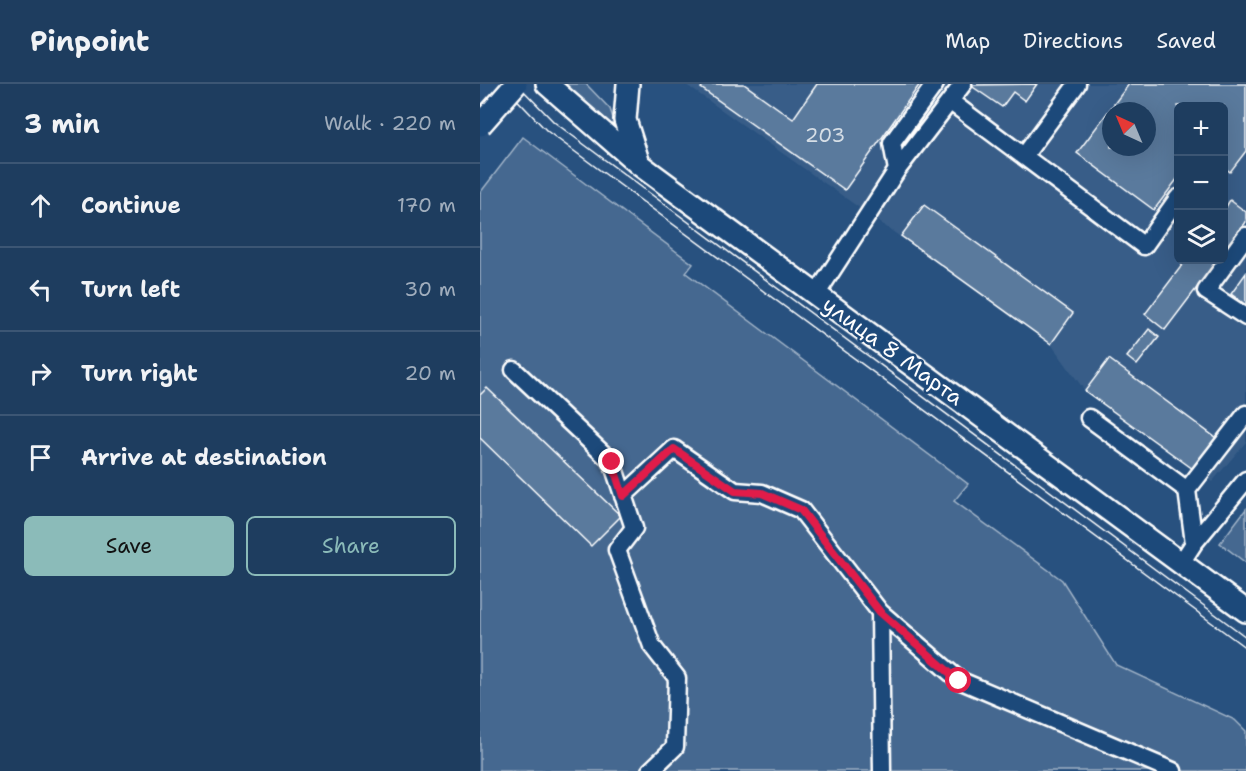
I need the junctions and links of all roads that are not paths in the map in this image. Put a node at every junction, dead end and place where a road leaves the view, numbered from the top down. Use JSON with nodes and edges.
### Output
{"nodes":[{"id":1,"x":516,"y":84,"type":"edge"},
{"id":2,"x":547,"y":84,"type":"edge"},
{"id":3,"x":628,"y":84,"type":"edge"},
{"id":4,"x":934,"y":84,"type":"edge"},
{"id":5,"x":963,"y":84,"type":"edge"},
{"id":6,"x":1077,"y":84,"type":"edge"},
{"id":7,"x":951,"y":102,"type":"junction"},
{"id":8,"x":480,"y":125,"type":"edge"},
{"id":9,"x":1024,"y":156,"type":"junction"},
{"id":10,"x":640,"y":165,"type":"junction"},
{"id":11,"x":897,"y":170,"type":"junction"},
{"id":12,"x":1174,"y":205,"type":"edge"},
{"id":13,"x":1246,"y":236,"type":"edge"},
{"id":14,"x":816,"y":295,"type":"junction"},
{"id":15,"x":1246,"y":317,"type":"edge"},
{"id":16,"x":514,"y":370,"type":"dead end"},
{"id":17,"x":1246,"y":414,"type":"edge"},
{"id":18,"x":1089,"y":418,"type":"dead end"},
{"id":19,"x":1246,"y":480,"type":"edge"},
{"id":20,"x":1187,"y":490,"type":"junction"},
{"id":21,"x":623,"y":496,"type":"junction"},
{"id":22,"x":1194,"y":543,"type":"junction"},
{"id":23,"x":1181,"y":563,"type":"junction"},
{"id":24,"x":1246,"y":611,"type":"edge"},
{"id":25,"x":880,"y":612,"type":"junction"},
{"id":26,"x":1166,"y":769,"type":"edge"},
{"id":27,"x":650,"y":771,"type":"edge"},
{"id":28,"x":882,"y":771,"type":"edge"}],
"edges":[{"from":1,"to":8,"type":"main road","bridge":true},
{"from":2,"to":10,"type":"main road","name":"улица 8 Марта"},
{"from":3,"to":10,"type":"main road"},
{"from":4,"to":11,"type":"street"},
{"from":5,"to":7,"type":"street"},
{"from":6,"to":9,"type":"street"},
{"from":7,"to":9,"type":"street"},
{"from":7,"to":11,"type":"street"},
{"from":9,"to":12,"type":"street"},
{"from":10,"to":14,"type":"main road","name":"улица 8 Марта"},
{"from":11,"to":14,"type":"street"},
{"from":13,"to":15,"type":"street"},
{"from":14,"to":23,"type":"main road","name":"улица 8 Марта"},
{"from":16,"to":21,"type":"street"},
{"from":17,"to":20,"type":"street"},
{"from":18,"to":20,"type":"street"},
{"from":19,"to":22,"type":"street"},
{"from":20,"to":22,"type":"street"},
{"from":21,"to":25,"type":"street"},
{"from":21,"to":27,"type":"street"},
{"from":22,"to":23,"type":"street"},
{"from":23,"to":24,"type":"main road","name":"улица 8 Марта"},
{"from":25,"to":26,"type":"street"},
{"from":25,"to":28,"type":"street"}]}
